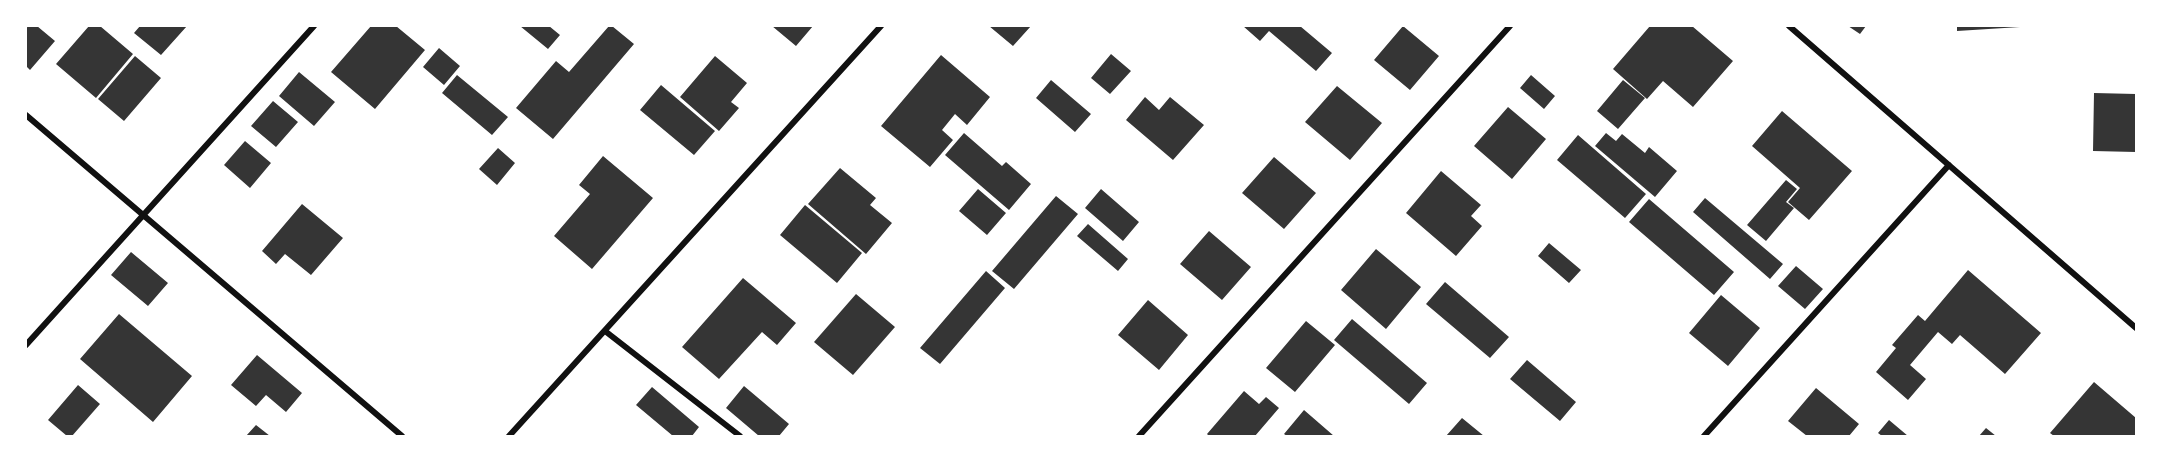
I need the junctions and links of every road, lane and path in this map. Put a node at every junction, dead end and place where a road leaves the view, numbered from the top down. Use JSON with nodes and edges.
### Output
{"nodes":[{"id":1,"x":314,"y":26,"type":"edge"},
{"id":2,"x":880,"y":26,"type":"edge"},
{"id":3,"x":1510,"y":26,"type":"edge"},
{"id":4,"x":1789,"y":26,"type":"edge"},
{"id":5,"x":26,"y":115,"type":"edge"},
{"id":6,"x":1949,"y":165,"type":"junction"},
{"id":7,"x":143,"y":215,"type":"junction"},
{"id":8,"x":2136,"y":328,"type":"edge"},
{"id":9,"x":605,"y":331,"type":"junction"},
{"id":10,"x":26,"y":345,"type":"edge"},
{"id":11,"x":402,"y":436,"type":"edge"},
{"id":12,"x":509,"y":436,"type":"edge"},
{"id":13,"x":740,"y":436,"type":"edge"},
{"id":14,"x":1139,"y":436,"type":"edge"},
{"id":15,"x":1704,"y":436,"type":"edge"}],
"edges":[{"from":1,"to":7,"type":"street"},
{"from":2,"to":9,"type":"street"},
{"from":3,"to":14,"type":"street"},
{"from":4,"to":6,"type":"street"},
{"from":5,"to":7,"type":"street"},
{"from":6,"to":8,"type":"street"},
{"from":6,"to":15,"type":"street"},
{"from":7,"to":10,"type":"street"},
{"from":7,"to":11,"type":"street"},
{"from":9,"to":12,"type":"street"},
{"from":9,"to":13,"type":"street"}]}
